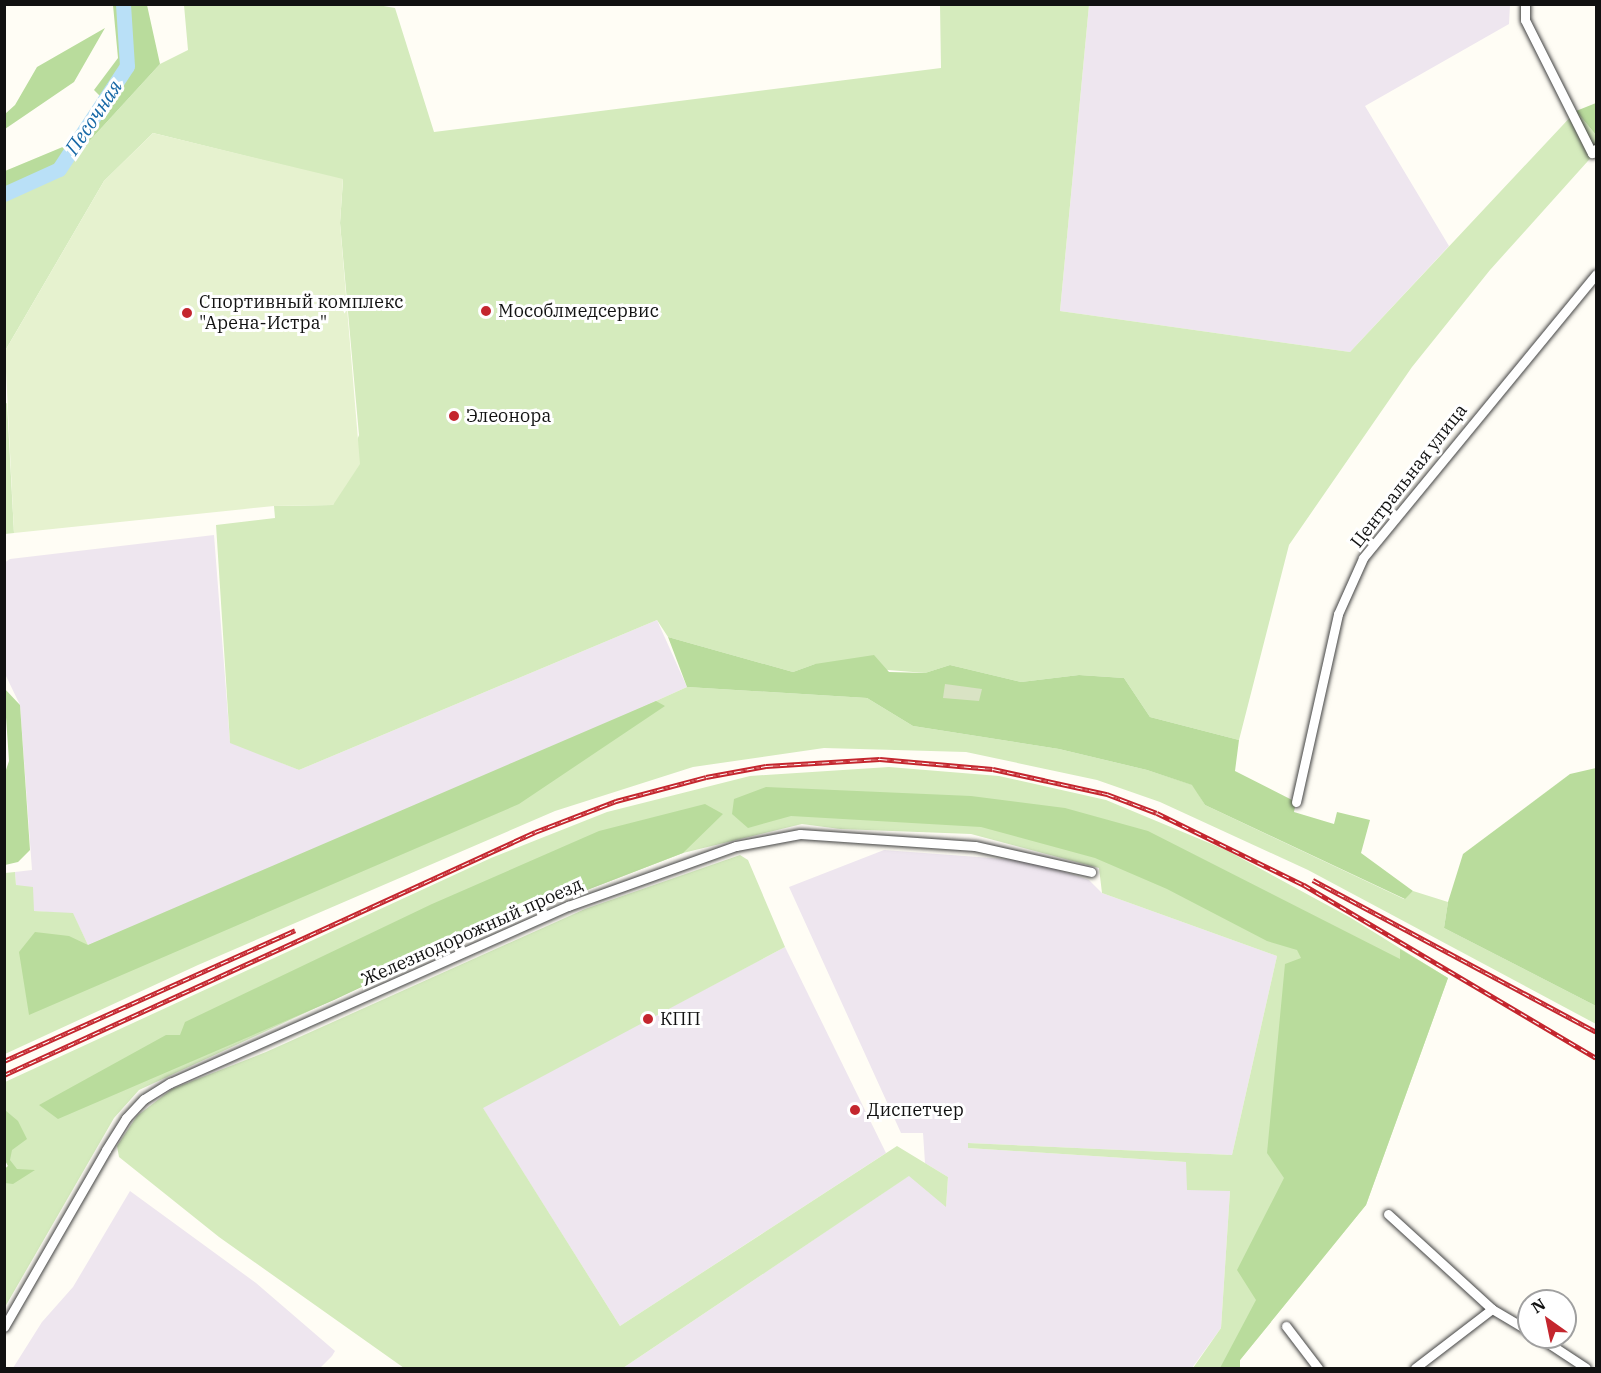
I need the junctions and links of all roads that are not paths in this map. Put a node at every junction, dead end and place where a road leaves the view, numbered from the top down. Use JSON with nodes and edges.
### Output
{"nodes":[{"id":1,"x":1525,"y":4,"type":"edge"},
{"id":2,"x":1596,"y":149,"type":"edge"},
{"id":3,"x":1596,"y":274,"type":"edge"},
{"id":4,"x":1296,"y":802,"type":"dead end"},
{"id":5,"x":1091,"y":872,"type":"dead end"},
{"id":6,"x":1388,"y":1214,"type":"dead end"},
{"id":7,"x":1492,"y":1309,"type":"junction"},
{"id":8,"x":1517,"y":1324,"type":"edge"},
{"id":9,"x":1286,"y":1326,"type":"dead end"},
{"id":10,"x":4,"y":1327,"type":"edge"},
{"id":11,"x":1557,"y":1349,"type":"edge"},
{"id":12,"x":1318,"y":1368,"type":"edge"},
{"id":13,"x":1415,"y":1368,"type":"edge"},
{"id":14,"x":1586,"y":1368,"type":"edge"}],
"edges":[{"from":1,"to":2,"type":"street"},
{"from":3,"to":4,"type":"street","name":"Центральная улица"},
{"from":5,"to":10,"type":"street","name":"Железнодорожный проезд"},
{"from":6,"to":7,"type":"street"},
{"from":7,"to":8,"type":"street"},
{"from":7,"to":13,"type":"street"},
{"from":9,"to":12,"type":"street"},
{"from":11,"to":14,"type":"street"}]}
